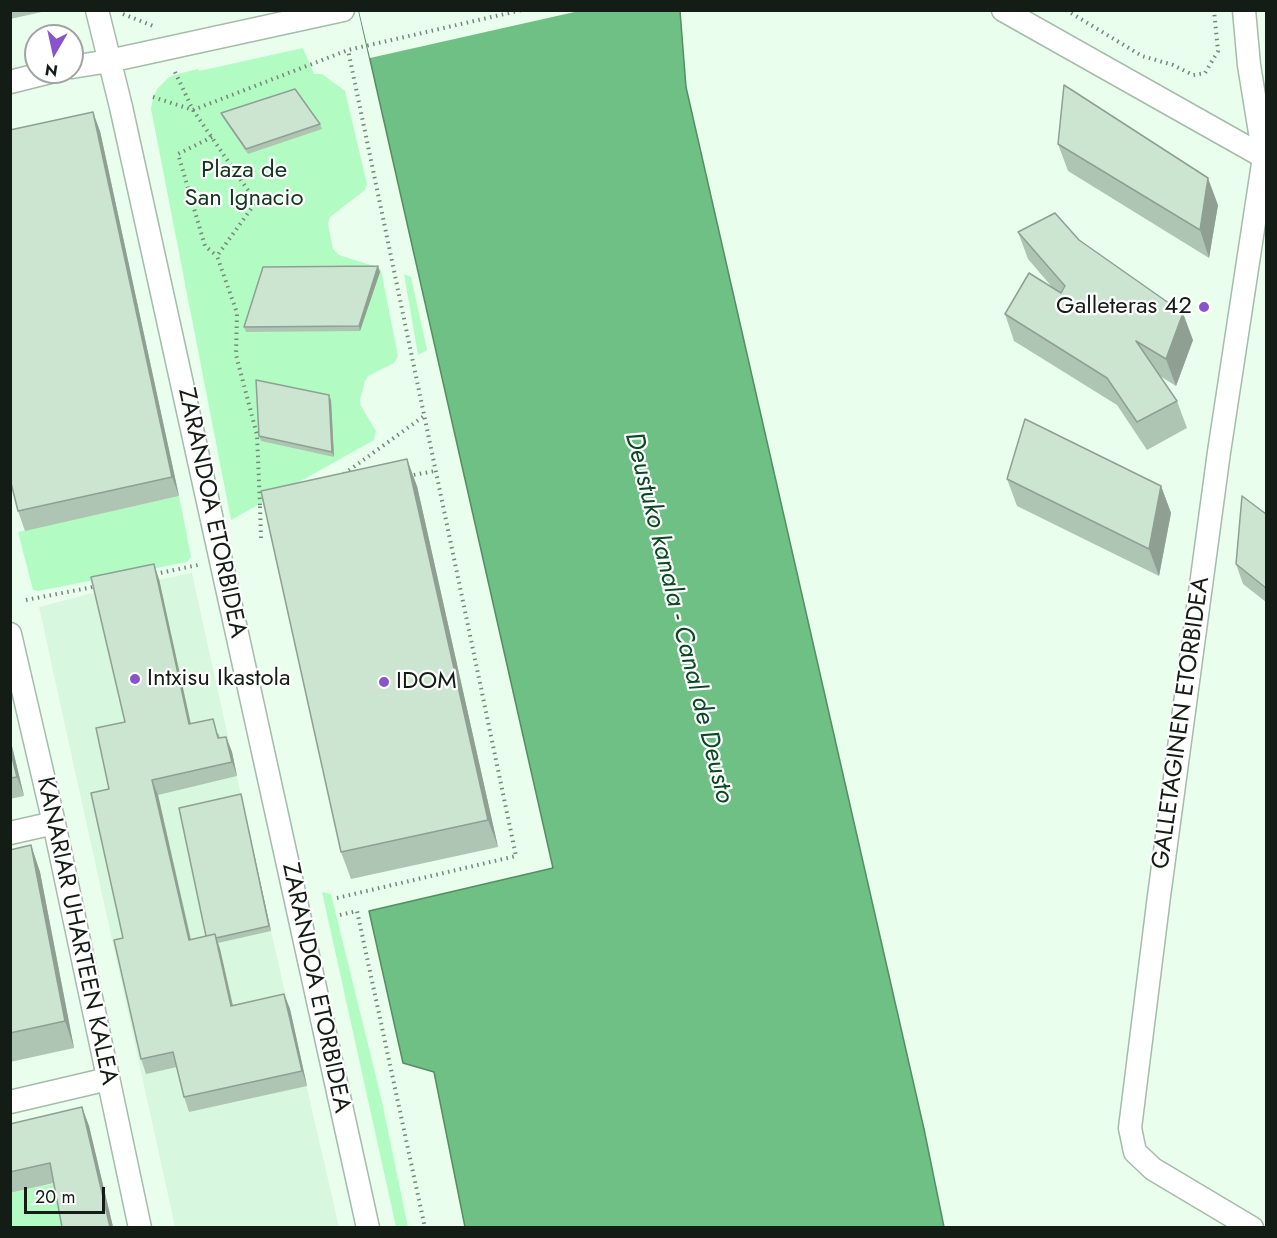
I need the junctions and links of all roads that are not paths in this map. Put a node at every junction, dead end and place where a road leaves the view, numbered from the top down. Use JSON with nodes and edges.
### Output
{"nodes":[{"id":1,"x":97,"y":10,"type":"edge"},
{"id":2,"x":343,"y":10,"type":"edge"},
{"id":3,"x":1003,"y":10,"type":"edge"},
{"id":4,"x":1244,"y":10,"type":"edge"},
{"id":5,"x":109,"y":61,"type":"junction"},
{"id":6,"x":84,"y":65,"type":"edge"},
{"id":7,"x":1266,"y":157,"type":"edge"},
{"id":8,"x":10,"y":634,"type":"edge"},
{"id":9,"x":54,"y":823,"type":"junction"},
{"id":10,"x":10,"y":833,"type":"edge"},
{"id":11,"x":108,"y":1079,"type":"junction"},
{"id":12,"x":10,"y":1102,"type":"edge"},
{"id":13,"x":140,"y":1227,"type":"edge"},
{"id":14,"x":368,"y":1227,"type":"edge"},
{"id":15,"x":1252,"y":1227,"type":"edge"}],
"edges":[{"from":1,"to":5,"type":"street","name":"ZARANDOA ETORBIDEA"},
{"from":2,"to":5,"type":"street"},
{"from":3,"to":7,"type":"street"},
{"from":4,"to":7,"type":"street","name":"GALLETAGINEN ETORBIDEA"},
{"from":5,"to":6,"type":"street"},
{"from":5,"to":14,"type":"street","name":"ZARANDOA ETORBIDEA"},
{"from":7,"to":15,"type":"street","name":"GALLETAGINEN ETORBIDEA"},
{"from":8,"to":9,"type":"street","name":"KANARIAR UHARTEEN KALEA"},
{"from":9,"to":10,"type":"street"},
{"from":9,"to":11,"type":"street","name":"KANARIAR UHARTEEN KALEA"},
{"from":11,"to":12,"type":"street"},
{"from":11,"to":13,"type":"street","name":"KANARIAR UHARTEEN KALEA"}]}
